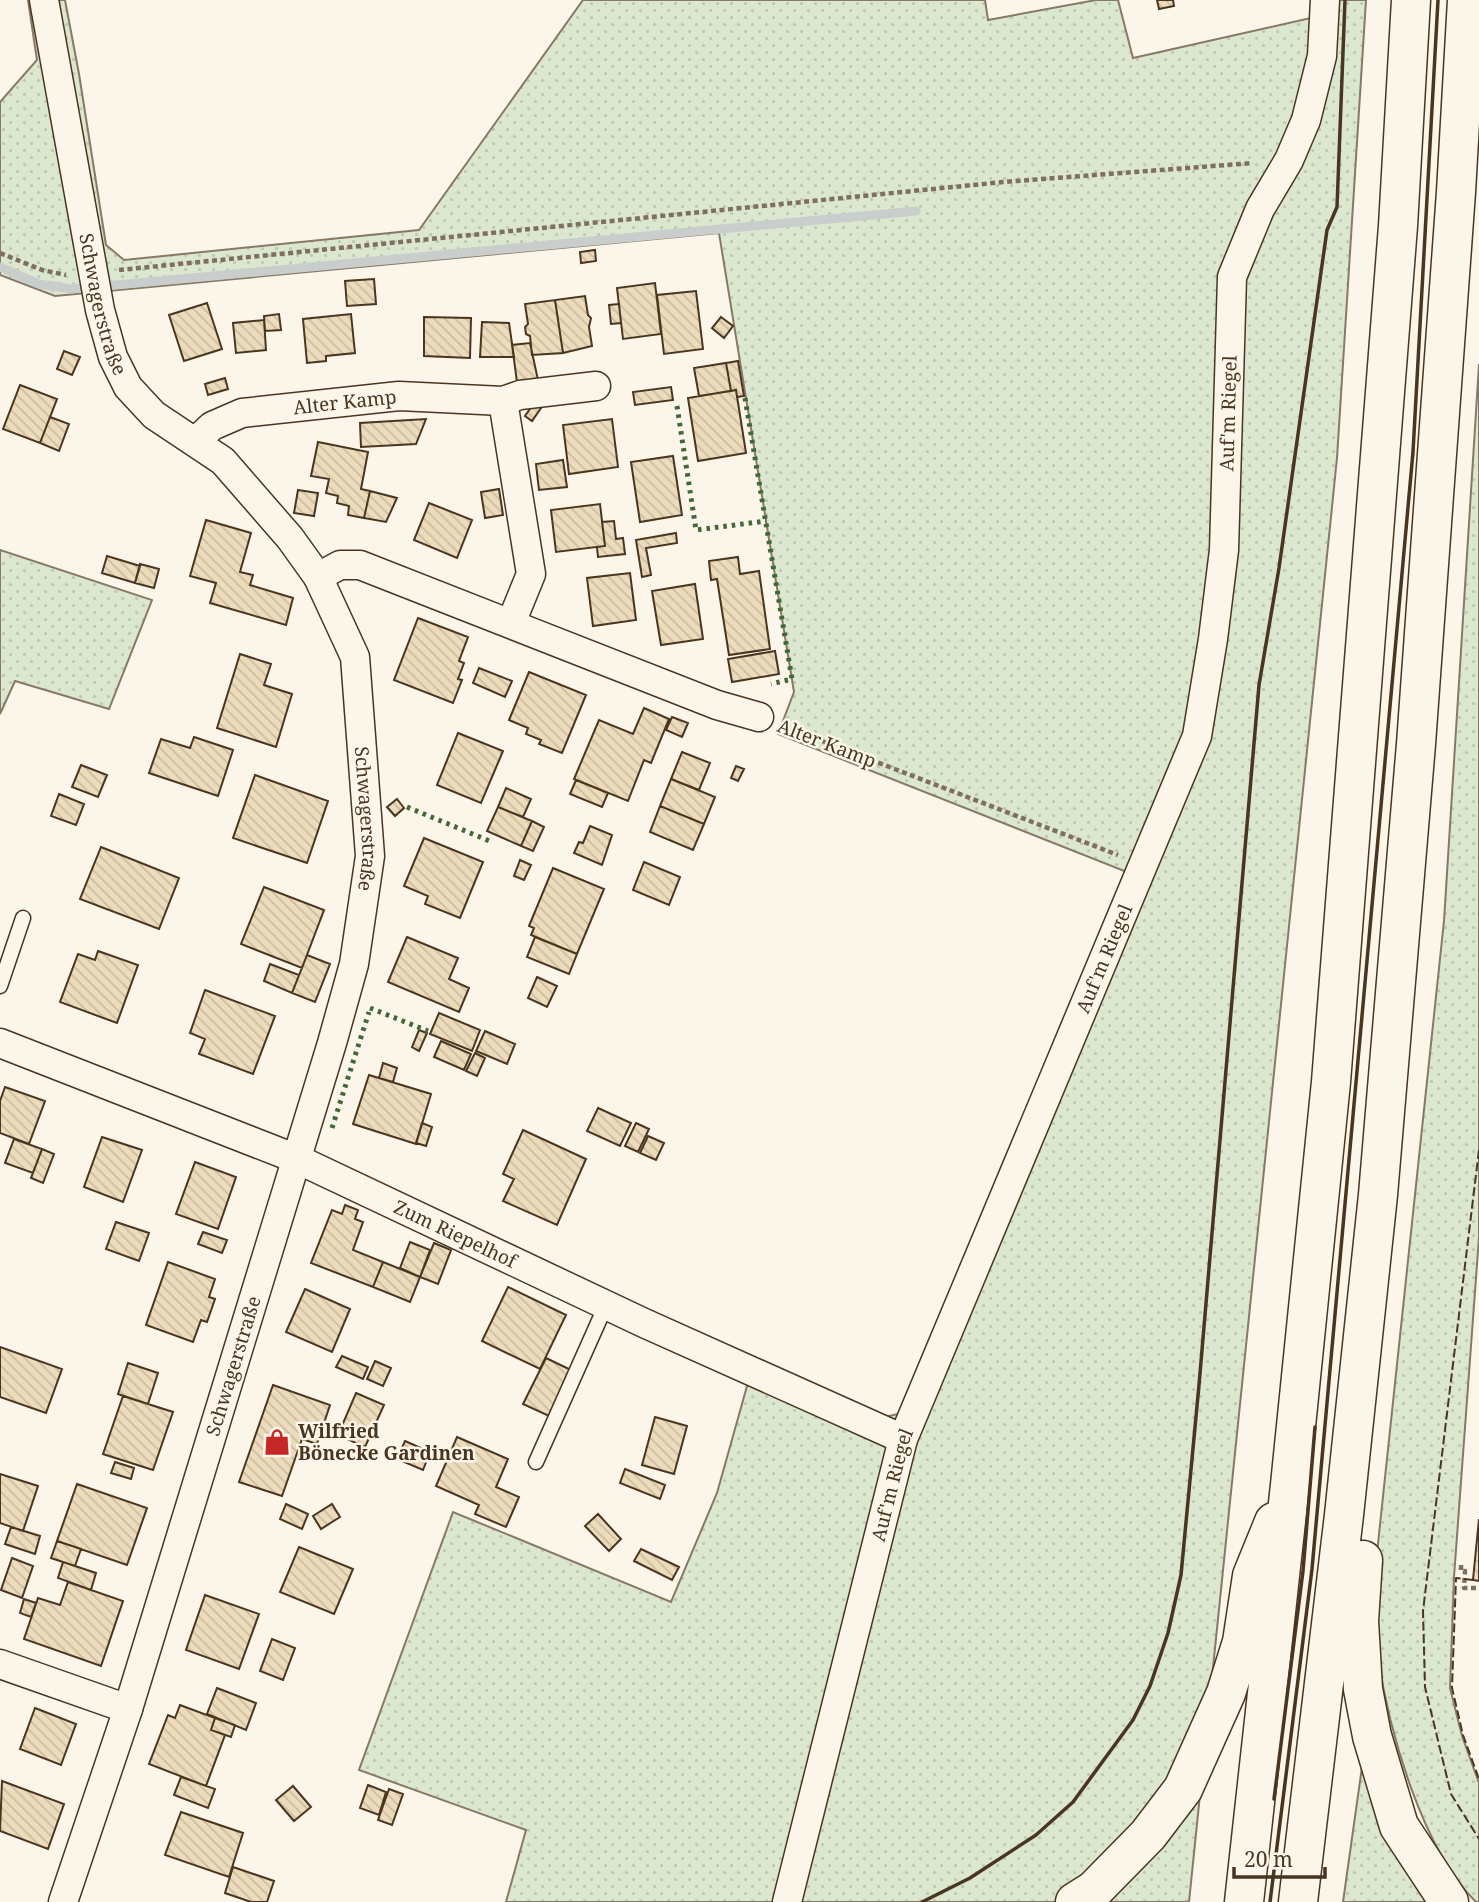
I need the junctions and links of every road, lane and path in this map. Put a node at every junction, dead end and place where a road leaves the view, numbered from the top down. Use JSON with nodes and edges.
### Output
{"nodes":[{"id":1,"x":44,"y":0,"type":"edge"},
{"id":2,"x":1325,"y":0,"type":"edge"},
{"id":3,"x":1411,"y":0,"type":"edge"},
{"id":4,"x":1467,"y":0,"type":"edge"},
{"id":5,"x":1289,"y":160,"type":"junction"},
{"id":6,"x":0,"y":254,"type":"edge"},
{"id":7,"x":93,"y":272,"type":"junction"},
{"id":8,"x":596,"y":386,"type":"dead end"},
{"id":9,"x":503,"y":401,"type":"junction"},
{"id":10,"x":196,"y":441,"type":"junction"},
{"id":11,"x":318,"y":577,"type":"junction"},
{"id":12,"x":511,"y":623,"type":"junction"},
{"id":13,"x":759,"y":717,"type":"joint"},
{"id":14,"x":1143,"y":865,"type":"junction"},
{"id":15,"x":23,"y":918,"type":"dead end"},
{"id":16,"x":0,"y":986,"type":"edge"},
{"id":17,"x":0,"y":1043,"type":"edge"},
{"id":18,"x":296,"y":1158,"type":"junction"},
{"id":19,"x":606,"y":1305,"type":"junction"},
{"id":20,"x":903,"y":1439,"type":"junction"},
{"id":21,"x":536,"y":1462,"type":"dead end"},
{"id":22,"x":1290,"y":1485,"type":"junction"},
{"id":23,"x":1344,"y":1515,"type":"junction"},
{"id":24,"x":1461,"y":1565,"type":"dead end"},
{"id":25,"x":1479,"y":1588,"type":"edge"},
{"id":26,"x":0,"y":1664,"type":"edge"},
{"id":27,"x":128,"y":1709,"type":"junction"},
{"id":28,"x":63,"y":1902,"type":"edge"},
{"id":29,"x":787,"y":1902,"type":"edge"},
{"id":30,"x":1075,"y":1902,"type":"edge"},
{"id":31,"x":1244,"y":1902,"type":"edge"},
{"id":32,"x":1298,"y":1902,"type":"edge"},
{"id":33,"x":1449,"y":1902,"type":"edge"}],
"edges":[{"from":1,"to":7,"type":"street","name":"Schwagerstraße"},
{"from":2,"to":5,"type":"street","name":"Auf'm Riegel"},
{"from":3,"to":22,"type":"highway"},
{"from":4,"to":23,"type":"highway"},
{"from":5,"to":7,"type":"path"},
{"from":5,"to":14,"type":"street","name":"Auf'm Riegel"},
{"from":6,"to":7,"type":"path"},
{"from":7,"to":10,"type":"street","name":"Schwagerstraße"},
{"from":8,"to":9,"type":"street","name":"Alter Kamp"},
{"from":9,"to":10,"type":"street","name":"Alter Kamp"},
{"from":9,"to":12,"type":"street"},
{"from":10,"to":11,"type":"street","name":"Schwagerstraße"},
{"from":11,"to":12,"type":"street","name":"Alter Kamp"},
{"from":11,"to":18,"type":"street","name":"Schwagerstraße"},
{"from":12,"to":13,"type":"street","name":"Alter Kamp"},
{"from":13,"to":14,"type":"path","name":"Alter Kamp"},
{"from":14,"to":20,"type":"street","name":"Auf'm Riegel"},
{"from":15,"to":16,"type":"lane"},
{"from":17,"to":18,"type":"street","name":"Zum Riepelhof"},
{"from":18,"to":19,"type":"street","name":"Zum Riepelhof"},
{"from":18,"to":27,"type":"street","name":"Schwagerstraße"},
{"from":19,"to":20,"type":"street","name":"Zum Riepelhof"},
{"from":19,"to":21,"type":"lane"},
{"from":20,"to":29,"type":"street","name":"Auf'm Riegel"},
{"from":22,"to":30,"type":"highway"},
{"from":22,"to":31,"type":"highway"},
{"from":23,"to":32,"type":"highway"},
{"from":23,"to":33,"type":"highway"},
{"from":24,"to":25,"type":"path"},
{"from":26,"to":27,"type":"street"},
{"from":27,"to":28,"type":"street","name":"Schwagerstraße"}]}
